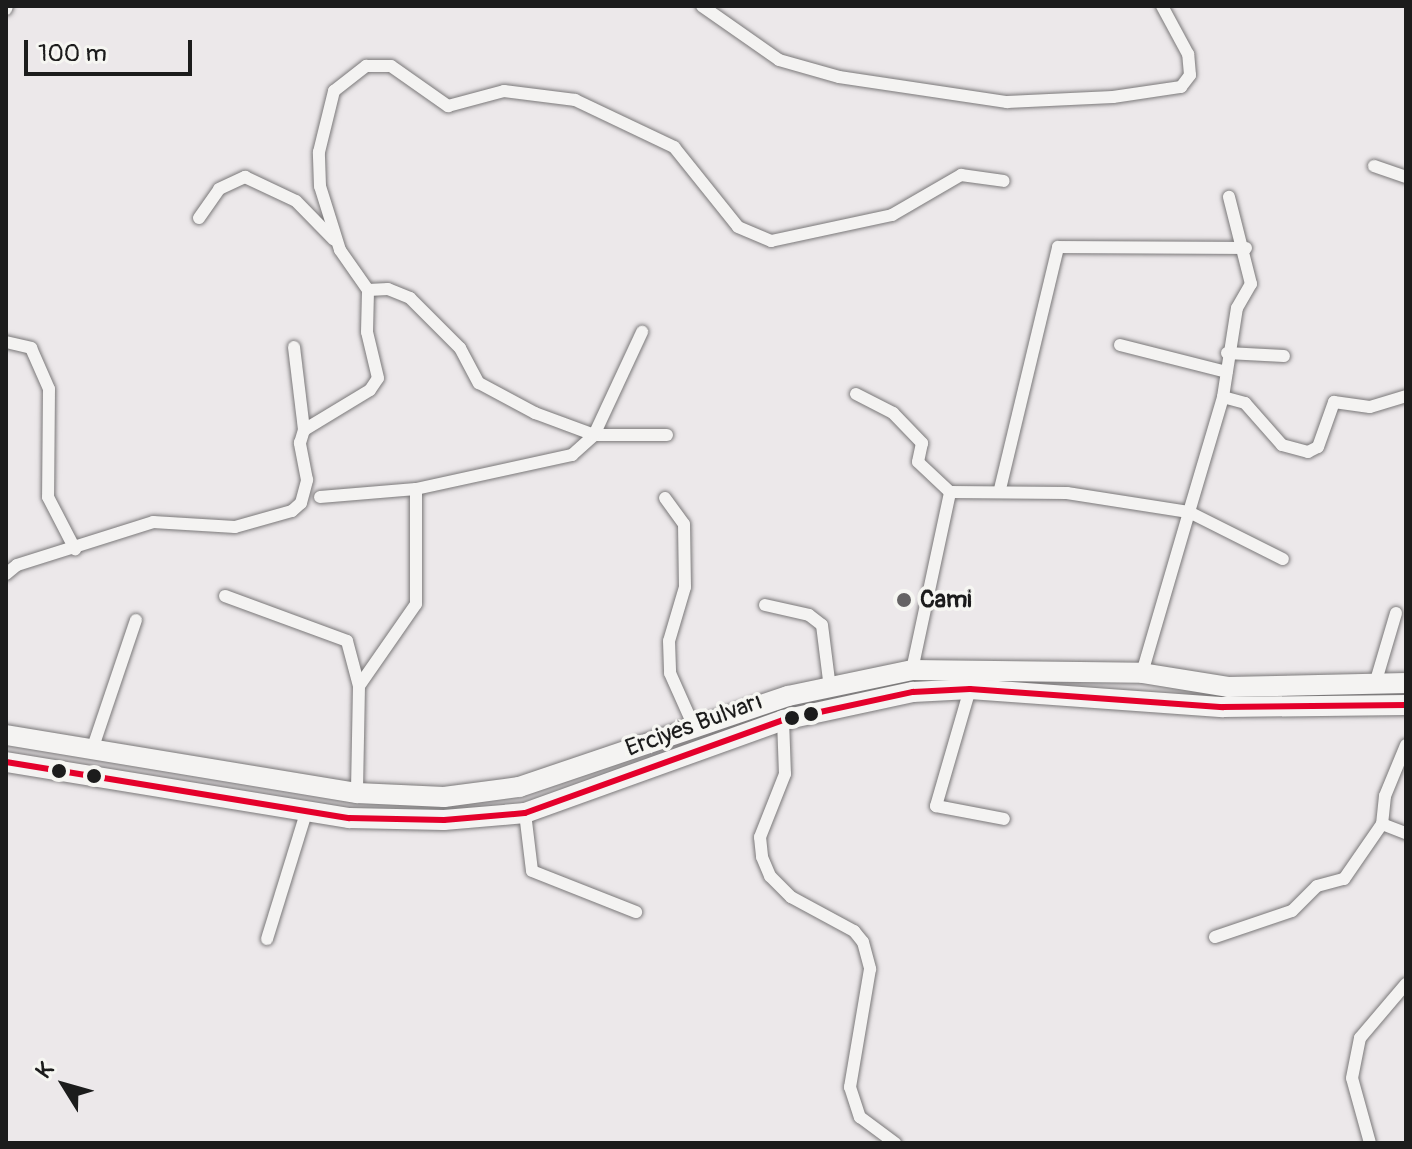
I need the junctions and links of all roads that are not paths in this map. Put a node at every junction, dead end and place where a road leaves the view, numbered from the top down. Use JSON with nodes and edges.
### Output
{"nodes":[{"id":1,"x":702,"y":6,"type":"edge"},
{"id":2,"x":1162,"y":6,"type":"edge"},
{"id":3,"x":1374,"y":166,"type":"dead end"},
{"id":4,"x":1406,"y":177,"type":"edge"},
{"id":5,"x":1004,"y":181,"type":"dead end"},
{"id":6,"x":1229,"y":197,"type":"dead end"},
{"id":7,"x":199,"y":218,"type":"dead end"},
{"id":8,"x":1246,"y":248,"type":"junction"},
{"id":9,"x":340,"y":250,"type":"junction"},
{"id":10,"x":368,"y":290,"type":"junction"},
{"id":11,"x":642,"y":332,"type":"dead end"},
{"id":12,"x":6,"y":342,"type":"edge"},
{"id":13,"x":1120,"y":345,"type":"dead end"},
{"id":14,"x":294,"y":347,"type":"dead end"},
{"id":15,"x":1227,"y":353,"type":"junction"},
{"id":16,"x":1284,"y":356,"type":"dead end"},
{"id":17,"x":1227,"y":372,"type":"junction"},
{"id":18,"x":856,"y":394,"type":"dead end"},
{"id":19,"x":1406,"y":396,"type":"edge"},
{"id":20,"x":1223,"y":397,"type":"junction"},
{"id":21,"x":304,"y":430,"type":"junction"},
{"id":22,"x":594,"y":435,"type":"junction"},
{"id":23,"x":667,"y":435,"type":"dead end"},
{"id":24,"x":416,"y":489,"type":"junction"},
{"id":25,"x":1000,"y":489,"type":"junction"},
{"id":26,"x":950,"y":492,"type":"junction"},
{"id":27,"x":320,"y":497,"type":"dead end"},
{"id":28,"x":665,"y":498,"type":"dead end"},
{"id":29,"x":1189,"y":512,"type":"junction"},
{"id":30,"x":75,"y":549,"type":"junction"},
{"id":31,"x":1283,"y":559,"type":"dead end"},
{"id":32,"x":6,"y":574,"type":"edge"},
{"id":33,"x":225,"y":596,"type":"dead end"},
{"id":34,"x":765,"y":605,"type":"dead end"},
{"id":35,"x":1396,"y":613,"type":"dead end"},
{"id":36,"x":136,"y":620,"type":"dead end"},
{"id":37,"x":912,"y":670,"type":"junction"},
{"id":38,"x":1142,"y":673,"type":"junction"},
{"id":39,"x":1406,"y":683,"type":"edge"},
{"id":40,"x":1375,"y":684,"type":"junction"},
{"id":41,"x":359,"y":686,"type":"junction"},
{"id":42,"x":830,"y":688,"type":"junction"},
{"id":43,"x":970,"y":689,"type":"junction"},
{"id":44,"x":1406,"y":705,"type":"edge"},
{"id":45,"x":783,"y":720,"type":"junction"},
{"id":46,"x":694,"y":727,"type":"junction"},
{"id":47,"x":6,"y":735,"type":"edge"},
{"id":48,"x":1406,"y":745,"type":"edge"},
{"id":49,"x":93,"y":747,"type":"junction"},
{"id":50,"x":6,"y":762,"type":"edge"},
{"id":51,"x":357,"y":793,"type":"junction"},
{"id":52,"x":307,"y":810,"type":"junction"},
{"id":53,"x":525,"y":813,"type":"junction"},
{"id":54,"x":1004,"y":819,"type":"dead end"},
{"id":55,"x":1382,"y":824,"type":"junction"},
{"id":56,"x":1406,"y":833,"type":"edge"},
{"id":57,"x":636,"y":912,"type":"dead end"},
{"id":58,"x":1215,"y":937,"type":"dead end"},
{"id":59,"x":267,"y":939,"type":"dead end"},
{"id":60,"x":1406,"y":984,"type":"edge"},
{"id":61,"x":895,"y":1143,"type":"edge"},
{"id":62,"x":1370,"y":1143,"type":"edge"}],
"edges":[{"from":1,"to":2,"type":"street"},
{"from":3,"to":4,"type":"street"},
{"from":5,"to":9,"type":"street"},
{"from":6,"to":8,"type":"street"},
{"from":7,"to":9,"type":"street"},
{"from":8,"to":15,"type":"street"},
{"from":8,"to":25,"type":"street"},
{"from":9,"to":10,"type":"street"},
{"from":10,"to":21,"type":"street"},
{"from":10,"to":22,"type":"street"},
{"from":11,"to":22,"type":"street"},
{"from":12,"to":30,"type":"street"},
{"from":13,"to":17,"type":"street"},
{"from":14,"to":21,"type":"street"},
{"from":15,"to":16,"type":"street"},
{"from":15,"to":17,"type":"street"},
{"from":17,"to":20,"type":"street"},
{"from":18,"to":26,"type":"street"},
{"from":19,"to":20,"type":"street"},
{"from":20,"to":29,"type":"street"},
{"from":21,"to":30,"type":"street"},
{"from":22,"to":23,"type":"street"},
{"from":22,"to":24,"type":"street"},
{"from":24,"to":27,"type":"street"},
{"from":24,"to":41,"type":"street"},
{"from":25,"to":26,"type":"street"},
{"from":25,"to":29,"type":"street"},
{"from":26,"to":37,"type":"street"},
{"from":28,"to":46,"type":"street"},
{"from":29,"to":31,"type":"street"},
{"from":29,"to":38,"type":"street"},
{"from":30,"to":32,"type":"street"},
{"from":33,"to":41,"type":"street"},
{"from":34,"to":42,"type":"street"},
{"from":35,"to":40,"type":"street"},
{"from":36,"to":49,"type":"street"},
{"from":37,"to":38,"type":"highway","name":"Erciyes Bulvarı"},
{"from":37,"to":42,"type":"highway","name":"Erciyes Bulvarı"},
{"from":38,"to":40,"type":"highway","name":"Erciyes Bulvarı"},
{"from":39,"to":40,"type":"highway","name":"Erciyes Bulvarı"},
{"from":41,"to":51,"type":"street"},
{"from":42,"to":46,"type":"highway","name":"Erciyes Bulvarı"},
{"from":43,"to":44,"type":"highway","name":"Erciyes Bulvarı"},
{"from":43,"to":45,"type":"highway","name":"Erciyes Bulvarı"},
{"from":43,"to":54,"type":"street"},
{"from":45,"to":53,"type":"highway","name":"Erciyes Bulvarı"},
{"from":45,"to":61,"type":"street"},
{"from":46,"to":51,"type":"highway","name":"Erciyes Bulvarı"},
{"from":47,"to":49,"type":"highway","name":"Erciyes Bulvarı"},
{"from":48,"to":55,"type":"street"},
{"from":49,"to":51,"type":"highway","name":"Erciyes Bulvarı"},
{"from":50,"to":52,"type":"highway","name":"Erciyes Bulvarı"},
{"from":52,"to":53,"type":"highway","name":"Erciyes Bulvarı"},
{"from":52,"to":59,"type":"street"},
{"from":53,"to":57,"type":"street"},
{"from":55,"to":56,"type":"street"},
{"from":55,"to":58,"type":"street"},
{"from":60,"to":62,"type":"street"}]}
